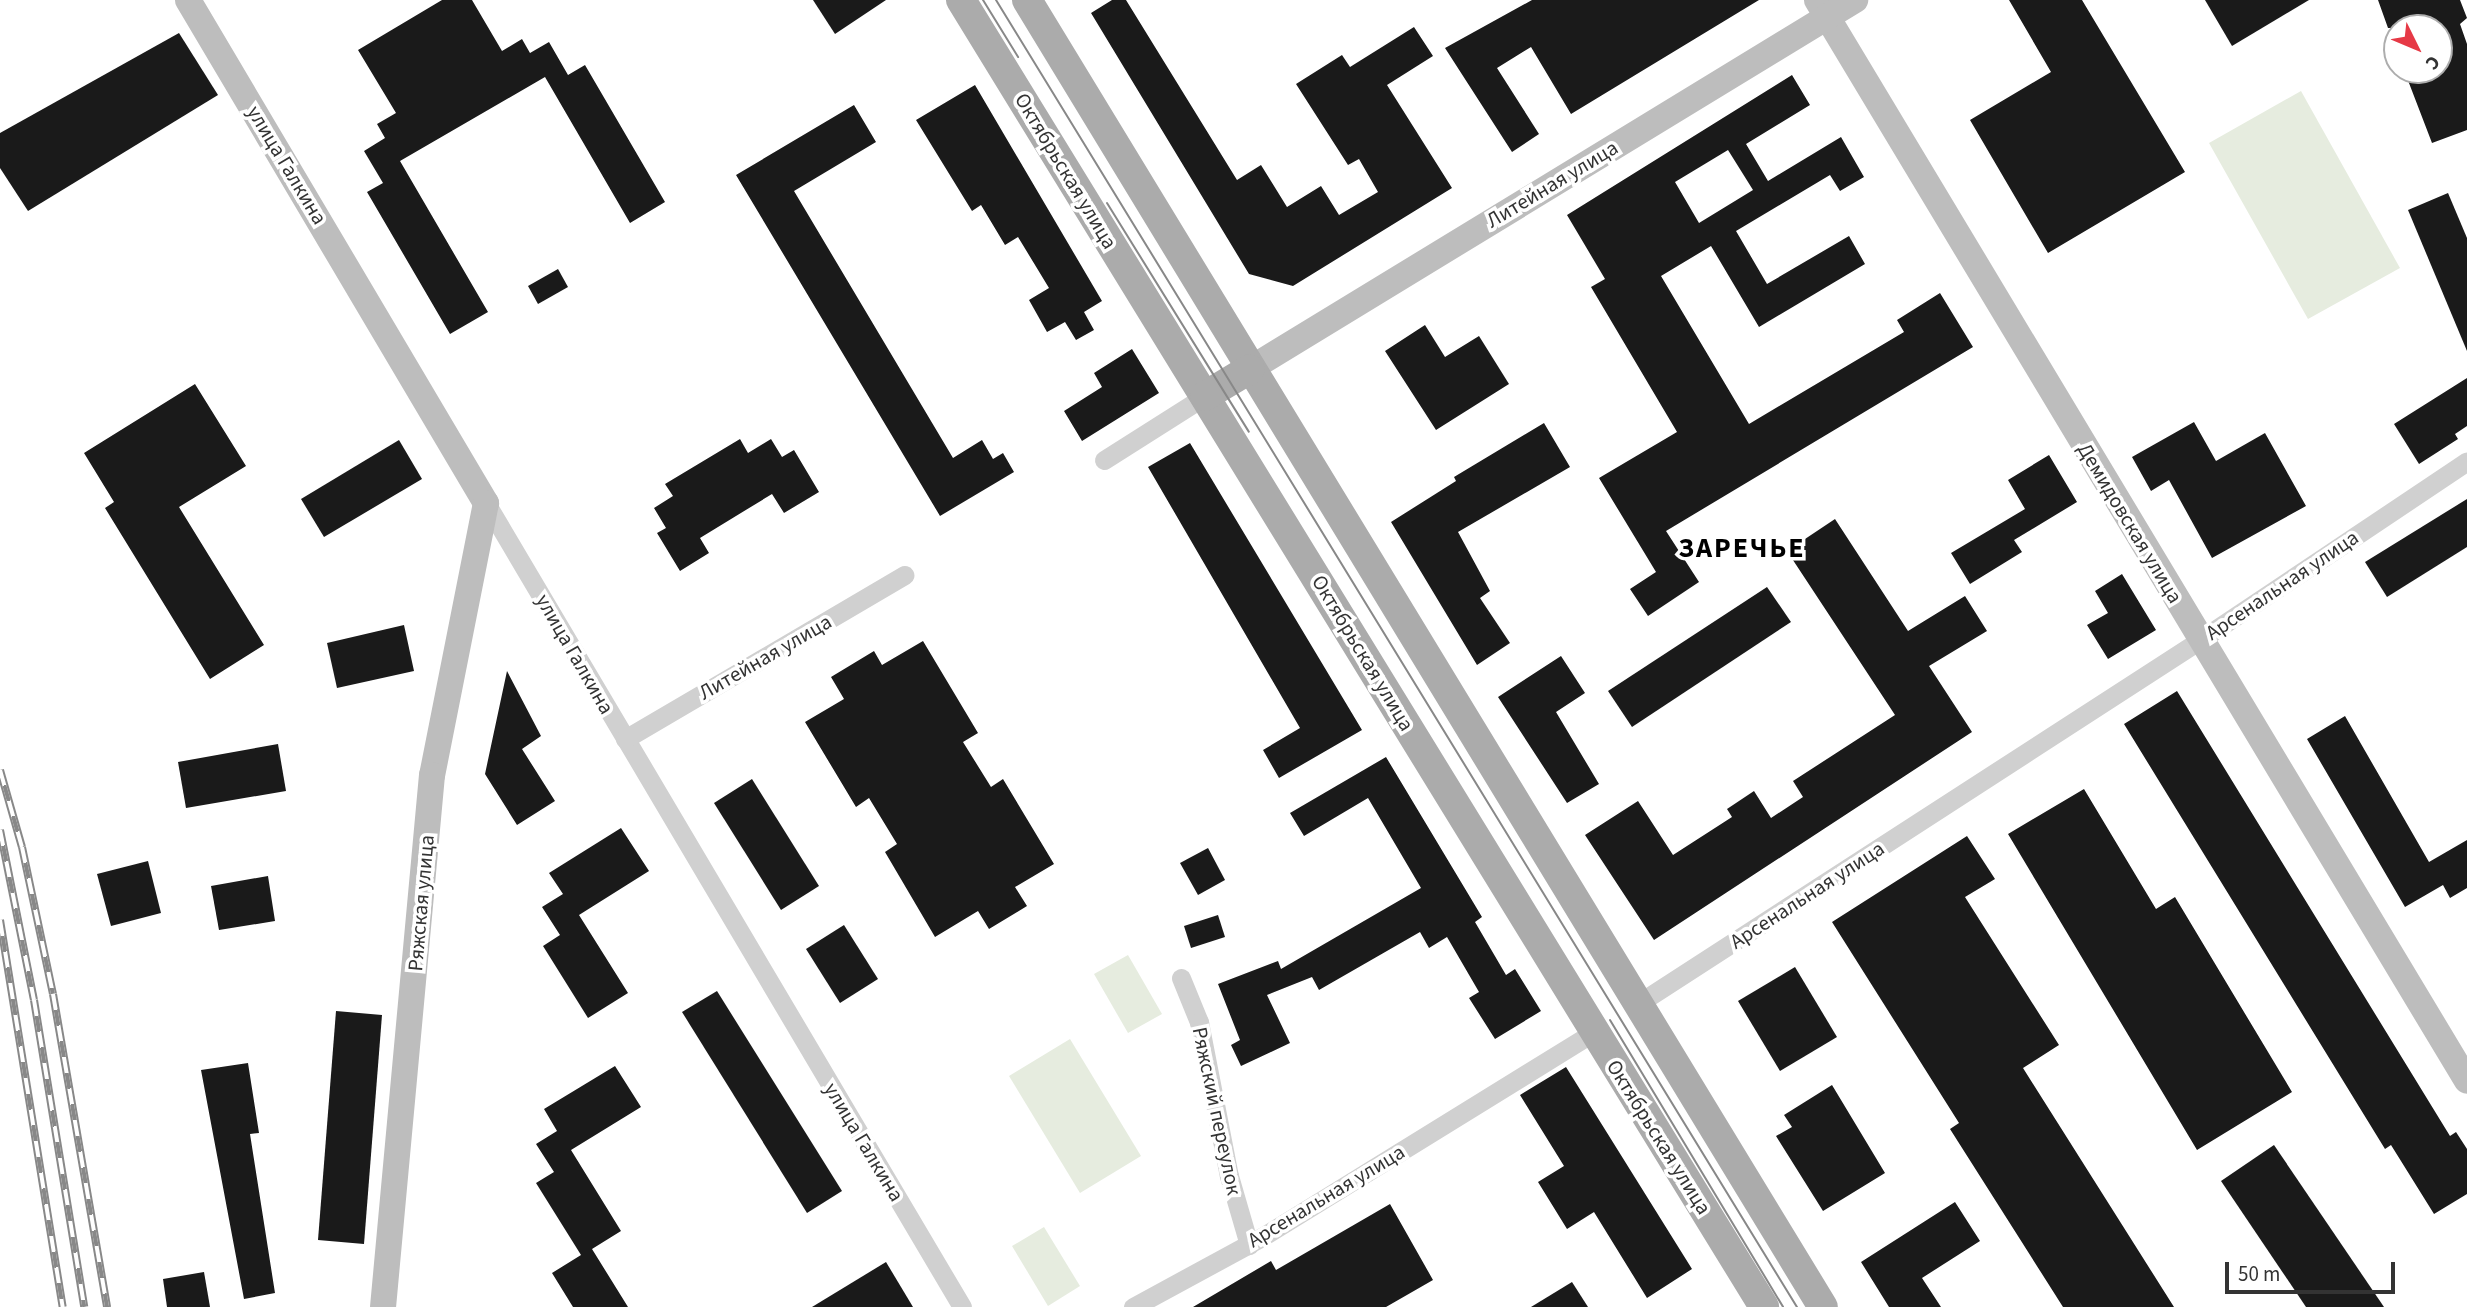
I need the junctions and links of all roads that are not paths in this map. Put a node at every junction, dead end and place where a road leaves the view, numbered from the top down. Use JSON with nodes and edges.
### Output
{"nodes":[{"id":1,"x":188,"y":0,"type":"edge"},
{"id":2,"x":961,"y":0,"type":"edge"},
{"id":3,"x":1027,"y":0,"type":"edge"},
{"id":4,"x":1855,"y":0,"type":"edge"},
{"id":5,"x":1822,"y":8,"type":"edge"},
{"id":6,"x":1250,"y":369,"type":"junction"},
{"id":7,"x":1205,"y":396,"type":"junction"},
{"id":8,"x":1104,"y":460,"type":"dead end"},
{"id":9,"x":2467,"y":461,"type":"edge"},
{"id":10,"x":486,"y":503,"type":"junction"},
{"id":11,"x":904,"y":576,"type":"dead end"},
{"id":12,"x":2200,"y":640,"type":"junction"},
{"id":13,"x":625,"y":739,"type":"junction"},
{"id":14,"x":1181,"y":978,"type":"dead end"},
{"id":15,"x":1636,"y":1005,"type":"junction"},
{"id":16,"x":1595,"y":1031,"type":"junction"},
{"id":17,"x":2467,"y":1081,"type":"edge"},
{"id":18,"x":1249,"y":1245,"type":"junction"},
{"id":19,"x":383,"y":1307,"type":"edge"},
{"id":20,"x":962,"y":1307,"type":"edge"},
{"id":21,"x":1133,"y":1307,"type":"edge"},
{"id":22,"x":1764,"y":1307,"type":"edge"},
{"id":23,"x":1823,"y":1307,"type":"edge"}],
"edges":[{"from":1,"to":10,"type":"street","name":"улица Галкина"},
{"from":2,"to":7,"type":"main road","name":"Октябрьская улица"},
{"from":3,"to":6,"type":"main road"},
{"from":4,"to":5,"type":"street","name":"Литейная улица"},
{"from":5,"to":6,"type":"street","name":"Литейная улица"},
{"from":5,"to":12,"type":"street","name":"Демидовская улица"},
{"from":6,"to":7,"type":"main road"},
{"from":6,"to":15,"type":"main road"},
{"from":7,"to":8,"type":"street"},
{"from":7,"to":16,"type":"main road","name":"Октябрьская улица"},
{"from":9,"to":12,"type":"street","name":"Арсенальная улица"},
{"from":10,"to":13,"type":"street","name":"улица Галкина"},
{"from":10,"to":19,"type":"street","name":"Ряжская улица"},
{"from":11,"to":13,"type":"street","name":"Литейная улица"},
{"from":12,"to":15,"type":"street","name":"Арсенальная улица"},
{"from":12,"to":17,"type":"street","name":"Демидовская улица"},
{"from":13,"to":20,"type":"street","name":"улица Галкина"},
{"from":14,"to":18,"type":"street","name":"Ряжский переулок"},
{"from":15,"to":16,"type":"main road","name":"Арсенальная улица"},
{"from":15,"to":23,"type":"main road"},
{"from":16,"to":18,"type":"street","name":"Арсенальная улица"},
{"from":16,"to":22,"type":"main road","name":"Октябрьская улица"},
{"from":18,"to":21,"type":"street","name":"Арсенальная улица"}]}
